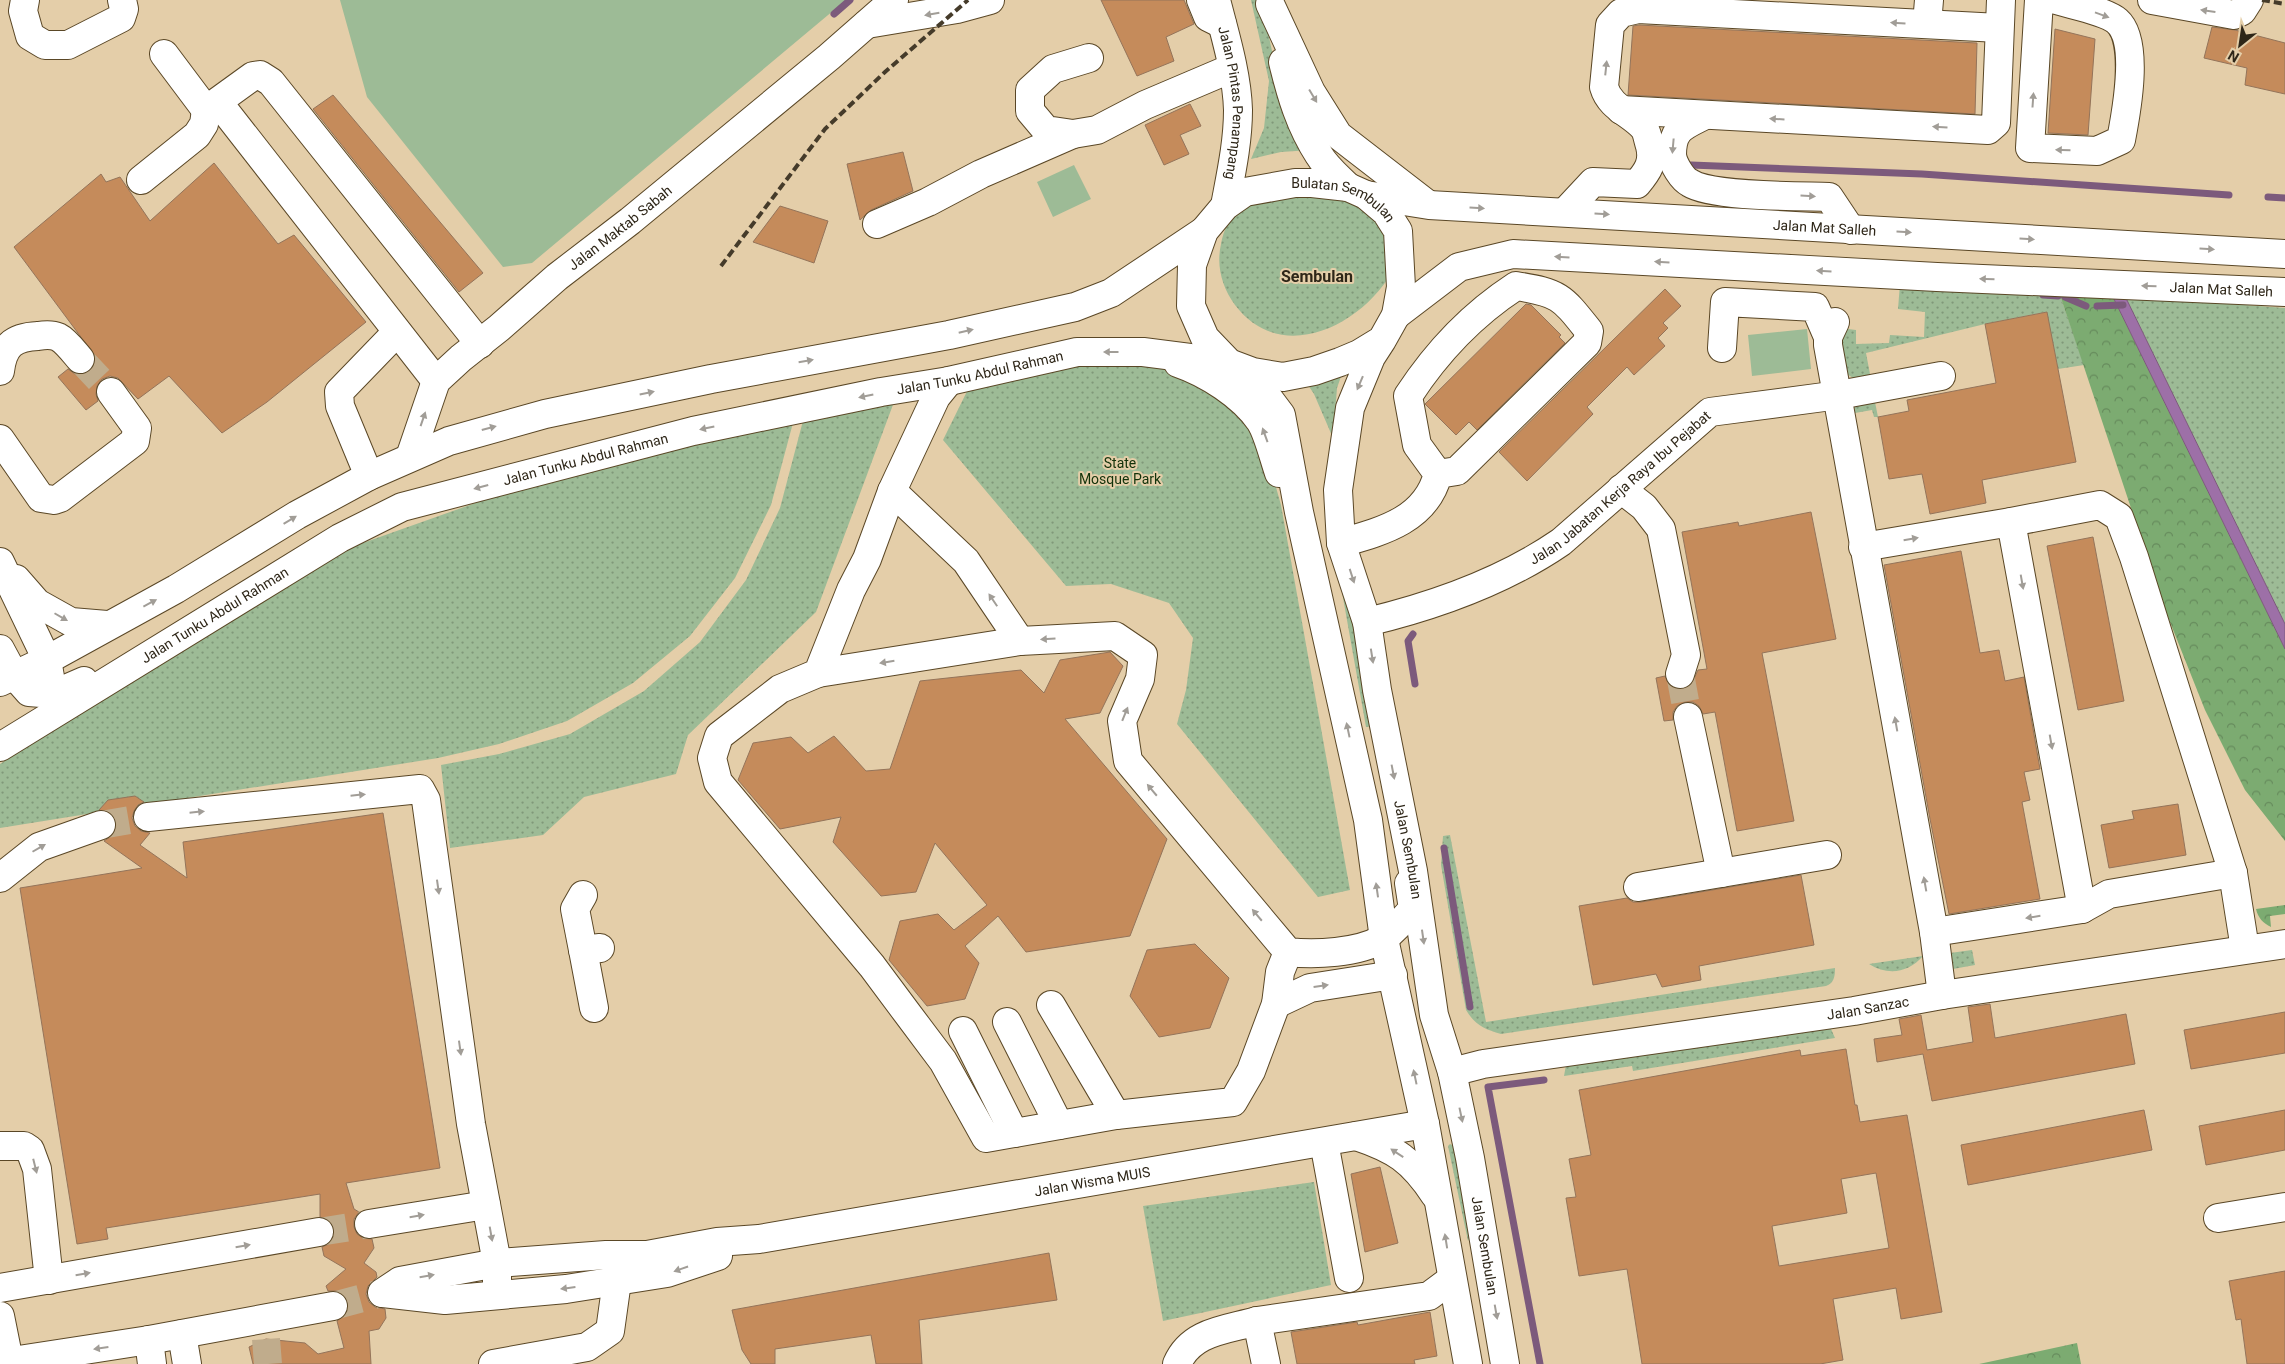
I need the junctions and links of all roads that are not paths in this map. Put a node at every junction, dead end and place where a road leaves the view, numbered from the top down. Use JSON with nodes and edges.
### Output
{"nodes":[{"id":1,"x":25,"y":0,"type":"edge"},
{"id":2,"x":122,"y":0,"type":"edge"},
{"id":3,"x":894,"y":0,"type":"edge"},
{"id":4,"x":1201,"y":0,"type":"edge"},
{"id":5,"x":2001,"y":0,"type":"edge"},
{"id":6,"x":2039,"y":0,"type":"edge"},
{"id":7,"x":2056,"y":0,"type":"edge"},
{"id":8,"x":2152,"y":0,"type":"edge"},
{"id":9,"x":2249,"y":0,"type":"edge"},
{"id":10,"x":978,"y":1,"type":"edge"},
{"id":11,"x":1270,"y":2,"type":"edge"},
{"id":12,"x":1622,"y":6,"type":"edge"},
{"id":13,"x":1691,"y":6,"type":"edge"},
{"id":14,"x":1747,"y":7,"type":"edge"},
{"id":15,"x":1775,"y":8,"type":"edge"},
{"id":16,"x":1827,"y":9,"type":"edge"},
{"id":17,"x":1869,"y":11,"type":"edge"},
{"id":18,"x":1219,"y":12,"type":"edge"},
{"id":19,"x":1928,"y":12,"type":"edge"},
{"id":20,"x":866,"y":24,"type":"junction"},
{"id":21,"x":1999,"y":28,"type":"junction"},
{"id":22,"x":164,"y":54,"type":"dead end"},
{"id":23,"x":1089,"y":58,"type":"dead end"},
{"id":24,"x":1232,"y":68,"type":"junction"},
{"id":25,"x":212,"y":106,"type":"junction"},
{"id":26,"x":1621,"y":110,"type":"junction"},
{"id":27,"x":1705,"y":115,"type":"junction"},
{"id":28,"x":1073,"y":134,"type":"junction"},
{"id":29,"x":141,"y":180,"type":"dead end"},
{"id":30,"x":1357,"y":191,"type":"junction"},
{"id":31,"x":1429,"y":205,"type":"junction"},
{"id":32,"x":1225,"y":206,"type":"junction"},
{"id":33,"x":1565,"y":212,"type":"junction"},
{"id":34,"x":877,"y":224,"type":"dead end"},
{"id":35,"x":1852,"y":230,"type":"junction"},
{"id":36,"x":1204,"y":231,"type":"junction"},
{"id":37,"x":2285,"y":254,"type":"edge"},
{"id":38,"x":2285,"y":292,"type":"edge"},
{"id":39,"x":1396,"y":315,"type":"junction"},
{"id":40,"x":10,"y":332,"type":"edge"},
{"id":41,"x":397,"y":332,"type":"junction"},
{"id":42,"x":489,"y":336,"type":"junction"},
{"id":43,"x":1382,"y":340,"type":"junction"},
{"id":44,"x":1722,"y":348,"type":"dead end"},
{"id":45,"x":1143,"y":352,"type":"junction"},
{"id":46,"x":80,"y":359,"type":"tunnel mouth"},
{"id":47,"x":1,"y":361,"type":"edge"},
{"id":48,"x":1229,"y":363,"type":"junction"},
{"id":49,"x":1941,"y":376,"type":"dead end"},
{"id":50,"x":436,"y":382,"type":"junction"},
{"id":51,"x":949,"y":382,"type":"junction"},
{"id":52,"x":111,"y":392,"type":"tunnel mouth"},
{"id":53,"x":1839,"y":395,"type":"junction"},
{"id":54,"x":0,"y":439,"type":"edge"},
{"id":55,"x":410,"y":457,"type":"junction"},
{"id":56,"x":1438,"y":474,"type":"junction"},
{"id":57,"x":369,"y":476,"type":"junction"},
{"id":58,"x":892,"y":491,"type":"junction"},
{"id":59,"x":1615,"y":494,"type":"junction"},
{"id":60,"x":1299,"y":512,"type":"junction"},
{"id":61,"x":2011,"y":522,"type":"junction"},
{"id":62,"x":1307,"y":541,"type":"junction"},
{"id":63,"x":1342,"y":543,"type":"junction"},
{"id":64,"x":1863,"y":547,"type":"junction"},
{"id":65,"x":0,"y":562,"type":"edge"},
{"id":66,"x":214,"y":615,"type":"junction"},
{"id":67,"x":1367,"y":622,"type":"junction"},
{"id":68,"x":107,"y":625,"type":"junction"},
{"id":69,"x":1020,"y":641,"type":"junction"},
{"id":70,"x":0,"y":649,"type":"edge"},
{"id":71,"x":47,"y":660,"type":"junction"},
{"id":72,"x":818,"y":672,"type":"junction"},
{"id":73,"x":7,"y":679,"type":"edge"},
{"id":74,"x":42,"y":693,"type":"junction"},
{"id":75,"x":1688,"y":717,"type":"tunnel mouth"},
{"id":76,"x":0,"y":745,"type":"edge"},
{"id":77,"x":148,"y":817,"type":"tunnel mouth"},
{"id":78,"x":101,"y":826,"type":"tunnel mouth"},
{"id":79,"x":1827,"y":855,"type":"dead end"},
{"id":80,"x":1413,"y":871,"type":"junction"},
{"id":81,"x":1721,"y":873,"type":"junction"},
{"id":82,"x":2233,"y":873,"type":"junction"},
{"id":83,"x":0,"y":878,"type":"edge"},
{"id":84,"x":1638,"y":887,"type":"dead end"},
{"id":85,"x":583,"y":895,"type":"dead end"},
{"id":86,"x":2082,"y":909,"type":"junction"},
{"id":87,"x":1934,"y":932,"type":"junction"},
{"id":88,"x":1384,"y":938,"type":"junction"},
{"id":89,"x":2285,"y":944,"type":"edge"},
{"id":90,"x":2245,"y":949,"type":"junction"},
{"id":91,"x":1288,"y":952,"type":"junction"},
{"id":92,"x":1393,"y":975,"type":"junction"},
{"id":93,"x":1942,"y":995,"type":"junction"},
{"id":94,"x":1276,"y":1004,"type":"junction"},
{"id":95,"x":1051,"y":1005,"type":"dead end"},
{"id":96,"x":594,"y":1008,"type":"dead end"},
{"id":97,"x":1434,"y":1015,"type":"junction"},
{"id":98,"x":1007,"y":1022,"type":"dead end"},
{"id":99,"x":964,"y":1031,"type":"dead end"},
{"id":100,"x":1452,"y":1072,"type":"junction"},
{"id":101,"x":1116,"y":1115,"type":"junction"},
{"id":102,"x":1425,"y":1124,"type":"junction"},
{"id":103,"x":1059,"y":1125,"type":"junction"},
{"id":104,"x":1014,"y":1133,"type":"junction"},
{"id":105,"x":1356,"y":1136,"type":"junction"},
{"id":106,"x":1324,"y":1142,"type":"junction"},
{"id":107,"x":0,"y":1146,"type":"edge"},
{"id":108,"x":1470,"y":1158,"type":"junction"},
{"id":109,"x":1440,"y":1203,"type":"junction"},
{"id":110,"x":486,"y":1204,"type":"junction"},
{"id":111,"x":2285,"y":1207,"type":"edge"},
{"id":112,"x":2218,"y":1218,"type":"dead end"},
{"id":113,"x":369,"y":1224,"type":"tunnel mouth"},
{"id":114,"x":1481,"y":1229,"type":"junction"},
{"id":115,"x":319,"y":1232,"type":"tunnel mouth"},
{"id":116,"x":759,"y":1239,"type":"junction"},
{"id":117,"x":497,"y":1263,"type":"junction"},
{"id":118,"x":1349,"y":1278,"type":"dead end"},
{"id":119,"x":1452,"y":1279,"type":"junction"},
{"id":120,"x":49,"y":1280,"type":"junction"},
{"id":121,"x":616,"y":1281,"type":"junction"},
{"id":122,"x":0,"y":1288,"type":"edge"},
{"id":123,"x":497,"y":1294,"type":"junction"},
{"id":124,"x":334,"y":1306,"type":"tunnel mouth"},
{"id":125,"x":0,"y":1316,"type":"edge"},
{"id":126,"x":1257,"y":1322,"type":"junction"},
{"id":127,"x":182,"y":1334,"type":"junction"},
{"id":128,"x":150,"y":1352,"type":"edge"},
{"id":129,"x":4,"y":1362,"type":"edge"},
{"id":130,"x":187,"y":1364,"type":"edge"},
{"id":131,"x":493,"y":1364,"type":"edge"},
{"id":132,"x":1177,"y":1364,"type":"edge"},
{"id":133,"x":1266,"y":1364,"type":"edge"},
{"id":134,"x":1468,"y":1364,"type":"edge"},
{"id":135,"x":1505,"y":1364,"type":"edge"}],
"edges":[{"from":1,"to":2,"type":"main road"},
{"from":3,"to":20,"type":"main road","name":"Jalan Maktab Sabah"},
{"from":4,"to":18,"type":"main road"},
{"from":5,"to":21,"type":"main road"},
{"from":7,"to":6,"type":"main road","one_way":true},
{"from":9,"to":8,"type":"main road","one_way":true},
{"from":10,"to":20,"type":"main road","one_way":true},
{"from":11,"to":30,"type":"main road"},
{"from":11,"to":31,"type":"main road","one_way":true},
{"from":12,"to":13,"type":"main road"},
{"from":26,"to":12,"type":"main road","one_way":true},
{"from":13,"to":14,"type":"main road"},
{"from":14,"to":15,"type":"main road"},
{"from":15,"to":16,"type":"main road"},
{"from":16,"to":17,"type":"main road"},
{"from":19,"to":17,"type":"main road","one_way":true},
{"from":18,"to":24,"type":"main road","name":"Jalan Pintas Penampang"},
{"from":19,"to":21,"type":"main road"},
{"from":20,"to":42,"type":"main road","name":"Jalan Maktab Sabah"},
{"from":21,"to":27,"type":"main road","one_way":true},
{"from":22,"to":25,"type":"main road"},
{"from":23,"to":28,"type":"main road"},
{"from":24,"to":28,"type":"main road"},
{"from":24,"to":32,"type":"main road","name":"Jalan Pintas Penampang"},
{"from":25,"to":29,"type":"main road"},
{"from":25,"to":41,"type":"main road"},
{"from":25,"to":42,"type":"main road"},
{"from":26,"to":27,"type":"main road"},
{"from":26,"to":33,"type":"main road"},
{"from":27,"to":35,"type":"main road","one_way":true},
{"from":28,"to":34,"type":"main road"},
{"from":30,"to":31,"type":"main road","name":"Jalan Mat Salleh"},
{"from":30,"to":32,"type":"main road","name":"Bulatan Sembulan"},
{"from":30,"to":39,"type":"main road","name":"Bulatan Sembulan"},
{"from":31,"to":33,"type":"main road","name":"Jalan Mat Salleh","one_way":true},
{"from":32,"to":36,"type":"main road","name":"Bulatan Sembulan"},
{"from":33,"to":35,"type":"main road","name":"Jalan Mat Salleh","one_way":true},
{"from":35,"to":37,"type":"main road","name":"Jalan Mat Salleh","one_way":true},
{"from":36,"to":48,"type":"main road","name":"Bulatan Sembulan"},
{"from":55,"to":36,"type":"main road","one_way":true},
{"from":38,"to":39,"type":"main road","name":"Jalan Mat Salleh","one_way":true},
{"from":39,"to":43,"type":"main road","name":"Bulatan Sembulan"},
{"from":40,"to":46,"type":"main road"},
{"from":40,"to":47,"type":"main road"},
{"from":41,"to":50,"type":"main road"},
{"from":41,"to":57,"type":"main road"},
{"from":42,"to":50,"type":"main road","name":"Jalan Maktab Sabah"},
{"from":43,"to":48,"type":"main road","name":"Bulatan Sembulan"},
{"from":43,"to":63,"type":"main road","name":"Jalan Sembulan","one_way":true},
{"from":44,"to":53,"type":"main road"},
{"from":45,"to":48,"type":"main road","name":"Jalan Tunku Abdul Rahman"},
{"from":45,"to":51,"type":"main road","name":"Jalan Tunku Abdul Rahman","one_way":true},
{"from":60,"to":45,"type":"main road","one_way":true},
{"from":48,"to":60,"type":"main road"},
{"from":49,"to":53,"type":"main road","name":"Jalan Jabatan Kerja Raya Ibu Pejabat"},
{"from":55,"to":50,"type":"main road","one_way":true},
{"from":51,"to":58,"type":"main road"},
{"from":51,"to":66,"type":"main road","name":"Jalan Tunku Abdul Rahman","one_way":true},
{"from":52,"to":54,"type":"main road"},
{"from":53,"to":59,"type":"main road","name":"Jalan Jabatan Kerja Raya Ibu Pejabat"},
{"from":53,"to":64,"type":"main road"},
{"from":55,"to":57,"type":"main road"},
{"from":56,"to":56,"type":"main road"},
{"from":56,"to":63,"type":"main road"},
{"from":68,"to":57,"type":"main road","one_way":true},
{"from":69,"to":58,"type":"main road","one_way":true},
{"from":58,"to":72,"type":"main road"},
{"from":59,"to":59,"type":"main road"},
{"from":59,"to":67,"type":"main road","name":"Jalan Jabatan Kerja Raya Ibu Pejabat"},
{"from":60,"to":62,"type":"main road"},
{"from":64,"to":61,"type":"main road","one_way":true},
{"from":61,"to":82,"type":"main road"},
{"from":61,"to":86,"type":"main road","one_way":true},
{"from":62,"to":67,"type":"main road"},
{"from":88,"to":62,"type":"main road","one_way":true},
{"from":63,"to":67,"type":"main road","name":"Jalan Sembulan","one_way":true},
{"from":87,"to":64,"type":"main road","one_way":true},
{"from":65,"to":68,"type":"main road","one_way":true},
{"from":65,"to":71,"type":"main road"},
{"from":66,"to":74,"type":"main road"},
{"from":66,"to":76,"type":"main road","name":"Jalan Tunku Abdul Rahman"},
{"from":67,"to":80,"type":"main road","name":"Jalan Sembulan","one_way":true},
{"from":68,"to":71,"type":"main road"},
{"from":69,"to":72,"type":"main road","one_way":true},
{"from":91,"to":69,"type":"main road","one_way":true},
{"from":70,"to":73,"type":"main road"},
{"from":71,"to":73,"type":"main road"},
{"from":71,"to":74,"type":"main road"},
{"from":72,"to":104,"type":"main road"},
{"from":73,"to":74,"type":"main road"},
{"from":74,"to":76,"type":"main road"},
{"from":75,"to":81,"type":"main road"},
{"from":77,"to":110,"type":"main road","one_way":true},
{"from":83,"to":78,"type":"main road","one_way":true},
{"from":79,"to":81,"type":"main road"},
{"from":80,"to":88,"type":"main road"},
{"from":80,"to":97,"type":"main road","name":"Jalan Sembulan","one_way":true},
{"from":81,"to":84,"type":"main road"},
{"from":82,"to":86,"type":"main road"},
{"from":82,"to":90,"type":"main road"},
{"from":85,"to":96,"type":"main road"},
{"from":86,"to":87,"type":"main road","one_way":true},
{"from":87,"to":93,"type":"main road"},
{"from":88,"to":91,"type":"main road"},
{"from":88,"to":92,"type":"main road"},
{"from":89,"to":90,"type":"main road","name":"Jalan Sanzac"},
{"from":90,"to":93,"type":"main road","name":"Jalan Sanzac"},
{"from":91,"to":94,"type":"main road"},
{"from":94,"to":92,"type":"main road","one_way":true},
{"from":102,"to":92,"type":"main road","one_way":true},
{"from":93,"to":100,"type":"main road","name":"Jalan Sanzac"},
{"from":94,"to":101,"type":"main road"},
{"from":95,"to":101,"type":"main road"},
{"from":97,"to":100,"type":"main road","name":"Jalan Sembulan"},
{"from":97,"to":102,"type":"main road"},
{"from":98,"to":103,"type":"main road"},
{"from":99,"to":104,"type":"main road"},
{"from":100,"to":108,"type":"main road","name":"Jalan Sembulan","one_way":true},
{"from":101,"to":103,"type":"main road"},
{"from":102,"to":105,"type":"main road","name":"Jalan Wisma MUIS"},
{"from":102,"to":108,"type":"main road"},
{"from":102,"to":109,"type":"main road"},
{"from":103,"to":104,"type":"main road"},
{"from":105,"to":106,"type":"main road","name":"Jalan Wisma MUIS"},
{"from":109,"to":105,"type":"main road","one_way":true},
{"from":106,"to":116,"type":"main road","name":"Jalan Wisma MUIS"},
{"from":106,"to":118,"type":"main road"},
{"from":107,"to":120,"type":"main road","one_way":true},
{"from":108,"to":114,"type":"main road","name":"Jalan Sembulan"},
{"from":119,"to":109,"type":"main road","one_way":true},
{"from":113,"to":110,"type":"main road","one_way":true},
{"from":110,"to":117,"type":"main road","one_way":true},
{"from":111,"to":112,"type":"main road"},
{"from":114,"to":119,"type":"main road"},
{"from":114,"to":135,"type":"main road","name":"Jalan Sembulan","one_way":true},
{"from":120,"to":115,"type":"main road","one_way":true},
{"from":116,"to":117,"type":"main road"},
{"from":116,"to":121,"type":"main road","one_way":true},
{"from":117,"to":123,"type":"main road"},
{"from":123,"to":117,"type":"main road","one_way":true},
{"from":119,"to":126,"type":"main road"},
{"from":119,"to":134,"type":"main road"},
{"from":120,"to":122,"type":"main road"},
{"from":121,"to":123,"type":"main road","one_way":true},
{"from":121,"to":131,"type":"main road"},
{"from":124,"to":127,"type":"main road"},
{"from":125,"to":129,"type":"main road"},
{"from":126,"to":132,"type":"main road"},
{"from":126,"to":133,"type":"main road"},
{"from":127,"to":128,"type":"main road"},
{"from":127,"to":130,"type":"main road"},
{"from":128,"to":129,"type":"main road","one_way":true}]}
